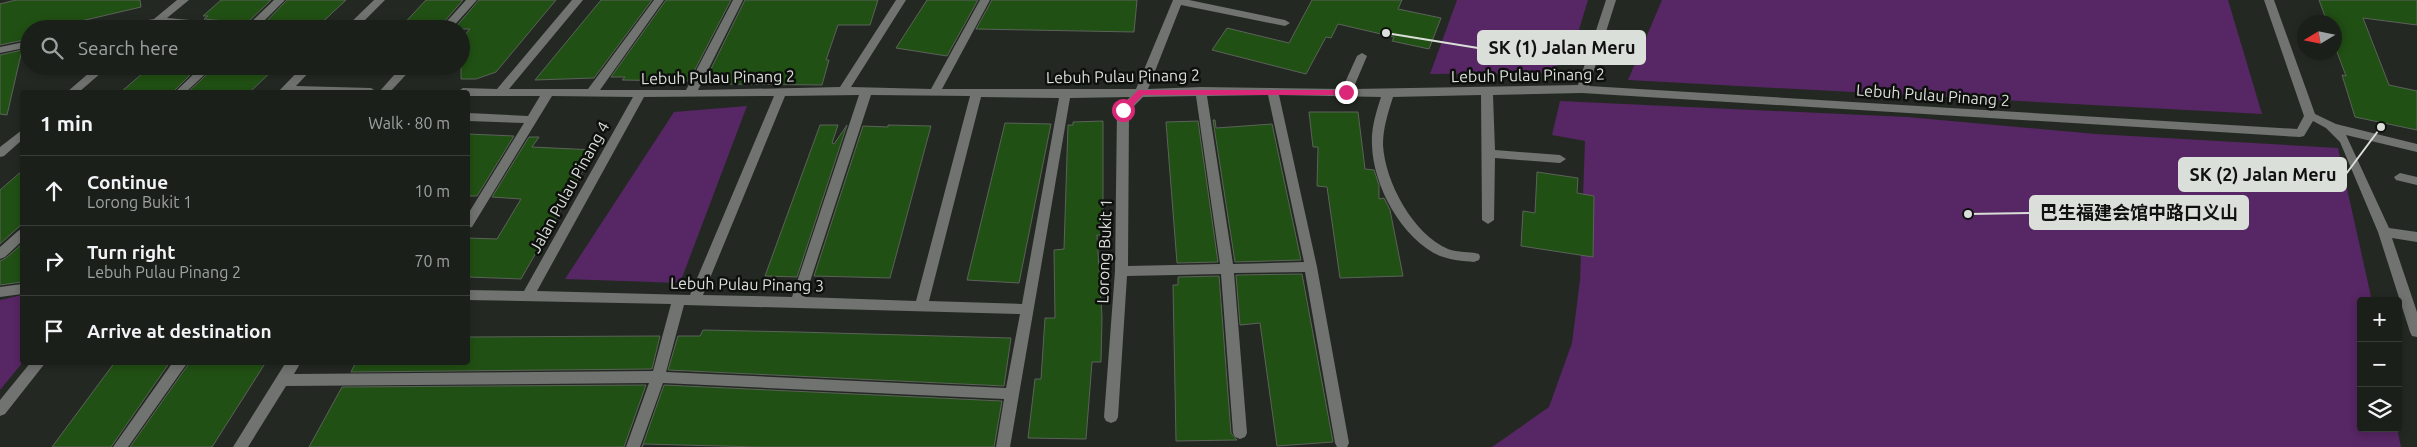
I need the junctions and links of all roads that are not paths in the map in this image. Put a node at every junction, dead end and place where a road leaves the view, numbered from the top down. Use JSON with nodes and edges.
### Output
{"nodes":[{"id":1,"x":184,"y":0,"type":"edge"},
{"id":2,"x":280,"y":0,"type":"edge"},
{"id":3,"x":380,"y":0,"type":"edge"},
{"id":4,"x":472,"y":0,"type":"edge"},
{"id":5,"x":578,"y":0,"type":"edge"},
{"id":6,"x":659,"y":0,"type":"edge"},
{"id":7,"x":738,"y":0,"type":"edge"},
{"id":8,"x":901,"y":0,"type":"edge"},
{"id":9,"x":985,"y":0,"type":"edge"},
{"id":10,"x":1178,"y":0,"type":"edge"},
{"id":11,"x":1226,"y":0,"type":"edge"},
{"id":12,"x":1610,"y":0,"type":"edge"},
{"id":13,"x":2269,"y":0,"type":"edge"},
{"id":14,"x":1212,"y":7,"type":"junction"},
{"id":15,"x":159,"y":20,"type":"edge"},
{"id":16,"x":259,"y":20,"type":"edge"},
{"id":17,"x":359,"y":20,"type":"edge"},
{"id":18,"x":453,"y":20,"type":"edge"},
{"id":19,"x":1285,"y":23,"type":"dead end"},
{"id":20,"x":20,"y":46,"type":"edge"},
{"id":21,"x":0,"y":50,"type":"edge"},
{"id":22,"x":1362,"y":56,"type":"dead end"},
{"id":23,"x":93,"y":75,"type":"edge"},
{"id":24,"x":199,"y":75,"type":"edge"},
{"id":25,"x":301,"y":75,"type":"edge"},
{"id":26,"x":400,"y":75,"type":"edge"},
{"id":27,"x":1582,"y":89,"type":"junction"},
{"id":28,"x":74,"y":90,"type":"edge"},
{"id":29,"x":182,"y":90,"type":"edge"},
{"id":30,"x":285,"y":90,"type":"edge"},
{"id":31,"x":386,"y":90,"type":"edge"},
{"id":32,"x":844,"y":91,"type":"junction"},
{"id":33,"x":1201,"y":91,"type":"junction"},
{"id":34,"x":1273,"y":91,"type":"junction"},
{"id":35,"x":1487,"y":91,"type":"junction"},
{"id":36,"x":470,"y":92,"type":"edge"},
{"id":37,"x":500,"y":92,"type":"junction"},
{"id":38,"x":781,"y":92,"type":"junction"},
{"id":39,"x":866,"y":92,"type":"junction"},
{"id":40,"x":934,"y":92,"type":"junction"},
{"id":41,"x":978,"y":92,"type":"junction"},
{"id":42,"x":1141,"y":92,"type":"junction"},
{"id":43,"x":1346,"y":92,"type":"junction"},
{"id":44,"x":548,"y":93,"type":"junction"},
{"id":45,"x":1388,"y":93,"type":"junction"},
{"id":46,"x":590,"y":94,"type":"junction"},
{"id":47,"x":640,"y":94,"type":"junction"},
{"id":48,"x":690,"y":94,"type":"junction"},
{"id":49,"x":1065,"y":94,"type":"junction"},
{"id":50,"x":2310,"y":116,"type":"junction"},
{"id":51,"x":470,"y":117,"type":"edge"},
{"id":52,"x":531,"y":120,"type":"junction"},
{"id":53,"x":2335,"y":128,"type":"junction"},
{"id":54,"x":20,"y":137,"type":"edge"},
{"id":55,"x":2417,"y":148,"type":"edge"},
{"id":56,"x":0,"y":153,"type":"edge"},
{"id":57,"x":1489,"y":154,"type":"junction"},
{"id":58,"x":1560,"y":159,"type":"dead end"},
{"id":59,"x":2400,"y":178,"type":"dead end"},
{"id":60,"x":2417,"y":181,"type":"edge"},
{"id":61,"x":470,"y":218,"type":"edge"},
{"id":62,"x":1488,"y":220,"type":"dead end"},
{"id":63,"x":2384,"y":232,"type":"junction"},
{"id":64,"x":20,"y":236,"type":"edge"},
{"id":65,"x":2417,"y":237,"type":"edge"},
{"id":66,"x":0,"y":254,"type":"edge"},
{"id":67,"x":1474,"y":257,"type":"dead end"},
{"id":68,"x":1311,"y":267,"type":"junction"},
{"id":69,"x":1227,"y":268,"type":"junction"},
{"id":70,"x":1121,"y":271,"type":"junction"},
{"id":71,"x":20,"y":289,"type":"edge"},
{"id":72,"x":0,"y":292,"type":"edge"},
{"id":73,"x":470,"y":296,"type":"edge"},
{"id":74,"x":527,"y":296,"type":"junction"},
{"id":75,"x":679,"y":300,"type":"junction"},
{"id":76,"x":694,"y":300,"type":"junction"},
{"id":77,"x":797,"y":302,"type":"junction"},
{"id":78,"x":921,"y":306,"type":"junction"},
{"id":79,"x":1026,"y":310,"type":"junction"},
{"id":80,"x":2417,"y":332,"type":"edge"},
{"id":81,"x":37,"y":365,"type":"edge"},
{"id":82,"x":179,"y":365,"type":"edge"},
{"id":83,"x":292,"y":365,"type":"edge"},
{"id":84,"x":658,"y":377,"type":"junction"},
{"id":85,"x":283,"y":380,"type":"junction"},
{"id":86,"x":1012,"y":394,"type":"junction"},
{"id":87,"x":0,"y":410,"type":"edge"},
{"id":88,"x":1111,"y":417,"type":"dead end"},
{"id":89,"x":1240,"y":434,"type":"dead end"},
{"id":90,"x":1342,"y":443,"type":"dead end"},
{"id":91,"x":120,"y":447,"type":"edge"},
{"id":92,"x":240,"y":447,"type":"edge"},
{"id":93,"x":633,"y":447,"type":"edge"},
{"id":94,"x":1003,"y":447,"type":"edge"}],
"edges":[{"from":1,"to":15,"type":"street"},
{"from":2,"to":16,"type":"street"},
{"from":3,"to":17,"type":"street"},
{"from":4,"to":18,"type":"street"},
{"from":5,"to":37,"type":"street"},
{"from":6,"to":46,"type":"street"},
{"from":7,"to":48,"type":"street"},
{"from":8,"to":32,"type":"street"},
{"from":9,"to":40,"type":"street"},
{"from":10,"to":14,"type":"street"},
{"from":10,"to":42,"type":"street"},
{"from":11,"to":14,"type":"street"},
{"from":12,"to":27,"type":"street"},
{"from":13,"to":50,"type":"street"},
{"from":14,"to":19,"type":"street"},
{"from":20,"to":21,"type":"street"},
{"from":22,"to":43,"type":"street"},
{"from":23,"to":28,"type":"street"},
{"from":24,"to":29,"type":"street"},
{"from":25,"to":30,"type":"street"},
{"from":26,"to":31,"type":"street"},
{"from":27,"to":35,"type":"street","name":"Lebuh Pulau Pinang 2"},
{"from":27,"to":50,"type":"street","name":"Lebuh Pulau Pinang 2"},
{"from":32,"to":38,"type":"street","name":"Lebuh Pulau Pinang 2"},
{"from":32,"to":39,"type":"street","name":"Lebuh Pulau Pinang 2"},
{"from":33,"to":34,"type":"street","name":"Lebuh Pulau Pinang 2"},
{"from":33,"to":42,"type":"street","name":"Lebuh Pulau Pinang 2"},
{"from":33,"to":69,"type":"street"},
{"from":34,"to":43,"type":"street","name":"Lebuh Pulau Pinang 2"},
{"from":34,"to":68,"type":"street"},
{"from":35,"to":45,"type":"street","name":"Lebuh Pulau Pinang 2"},
{"from":35,"to":57,"type":"street"},
{"from":36,"to":37,"type":"street","name":"Lebuh Pulau Pinang 2"},
{"from":37,"to":44,"type":"street","name":"Lebuh Pulau Pinang 2"},
{"from":38,"to":48,"type":"street","name":"Lebuh Pulau Pinang 2"},
{"from":38,"to":76,"type":"street"},
{"from":39,"to":40,"type":"street","name":"Lebuh Pulau Pinang 2"},
{"from":39,"to":77,"type":"street"},
{"from":40,"to":41,"type":"street","name":"Lebuh Pulau Pinang 2"},
{"from":41,"to":49,"type":"street","name":"Lebuh Pulau Pinang 2"},
{"from":41,"to":78,"type":"street"},
{"from":42,"to":49,"type":"street","name":"Lebuh Pulau Pinang 2"},
{"from":42,"to":70,"type":"street","name":"Lorong Bukit 1"},
{"from":43,"to":45,"type":"street","name":"Lebuh Pulau Pinang 2"},
{"from":44,"to":46,"type":"street","name":"Lebuh Pulau Pinang 2"},
{"from":44,"to":52,"type":"street"},
{"from":45,"to":67,"type":"street"},
{"from":46,"to":47,"type":"street","name":"Lebuh Pulau Pinang 2"},
{"from":47,"to":48,"type":"street","name":"Lebuh Pulau Pinang 2"},
{"from":47,"to":74,"type":"street","name":"Jalan Pulau Pinang 4"},
{"from":49,"to":79,"type":"street"},
{"from":50,"to":53,"type":"street"},
{"from":51,"to":52,"type":"street"},
{"from":52,"to":61,"type":"street"},
{"from":53,"to":55,"type":"street"},
{"from":53,"to":63,"type":"street"},
{"from":54,"to":56,"type":"street"},
{"from":57,"to":58,"type":"street"},
{"from":57,"to":62,"type":"street"},
{"from":59,"to":60,"type":"street"},
{"from":63,"to":65,"type":"street"},
{"from":63,"to":80,"type":"street"},
{"from":64,"to":66,"type":"street"},
{"from":68,"to":69,"type":"street"},
{"from":68,"to":90,"type":"street"},
{"from":69,"to":70,"type":"street"},
{"from":69,"to":89,"type":"street"},
{"from":70,"to":88,"type":"street","name":"Lorong Bukit 1"},
{"from":71,"to":72,"type":"street"},
{"from":73,"to":74,"type":"street","name":"Lebuh Pulau Pinang 3"},
{"from":74,"to":75,"type":"street","name":"Lebuh Pulau Pinang 3"},
{"from":75,"to":76,"type":"street","name":"Lebuh Pulau Pinang 3"},
{"from":75,"to":84,"type":"street"},
{"from":76,"to":77,"type":"street","name":"Lebuh Pulau Pinang 3"},
{"from":77,"to":78,"type":"street","name":"Lebuh Pulau Pinang 3"},
{"from":78,"to":79,"type":"street","name":"Lebuh Pulau Pinang 3"},
{"from":79,"to":86,"type":"street"},
{"from":81,"to":87,"type":"street"},
{"from":82,"to":91,"type":"street"},
{"from":83,"to":85,"type":"street"},
{"from":84,"to":85,"type":"street"},
{"from":84,"to":86,"type":"street"},
{"from":84,"to":93,"type":"street"},
{"from":85,"to":92,"type":"street"},
{"from":86,"to":94,"type":"street"}]}
